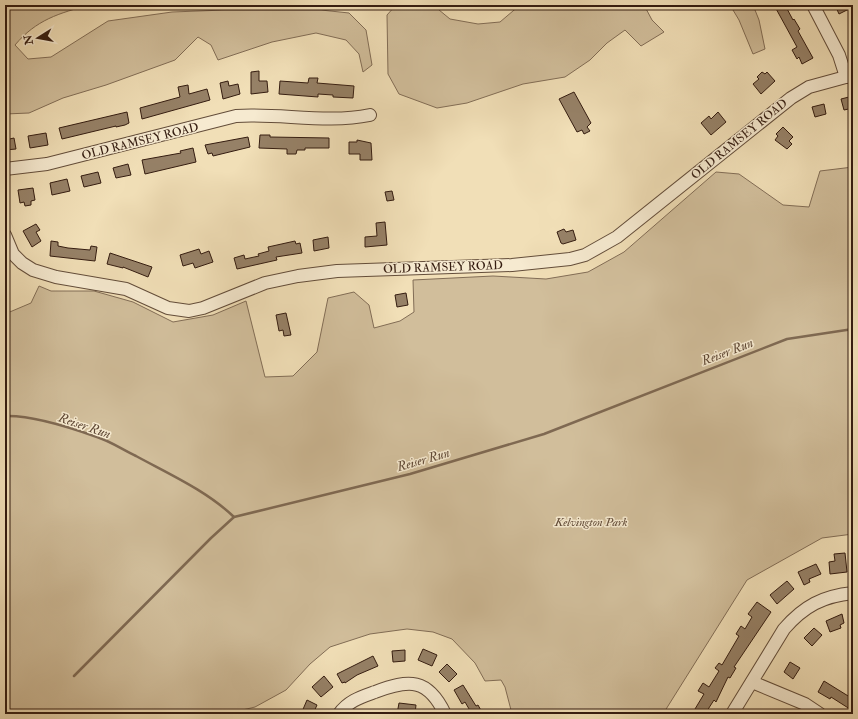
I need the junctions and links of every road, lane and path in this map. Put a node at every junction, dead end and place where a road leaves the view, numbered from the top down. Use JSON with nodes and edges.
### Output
{"nodes":[{"id":1,"x":813,"y":5,"type":"edge"},
{"id":2,"x":850,"y":76,"type":"edge"},
{"id":3,"x":370,"y":114,"type":"dead end"},
{"id":4,"x":5,"y":169,"type":"edge"},
{"id":5,"x":5,"y":235,"type":"edge"},
{"id":6,"x":9,"y":256,"type":"edge"},
{"id":7,"x":853,"y":594,"type":"edge"},
{"id":8,"x":752,"y":682,"type":"junction"},
{"id":9,"x":339,"y":714,"type":"edge"},
{"id":10,"x":445,"y":714,"type":"edge"},
{"id":11,"x":732,"y":714,"type":"edge"},
{"id":12,"x":820,"y":714,"type":"edge"}],
"edges":[{"from":1,"to":2,"type":"street"},
{"from":2,"to":6,"type":"street","name":"OLD RAMSEY ROAD"},
{"from":3,"to":4,"type":"street","name":"OLD RAMSEY ROAD"},
{"from":5,"to":6,"type":"street","name":"OLD RAMSEY ROAD"},
{"from":7,"to":8,"type":"street"},
{"from":8,"to":11,"type":"street"},
{"from":8,"to":12,"type":"street"},
{"from":9,"to":10,"type":"street"}]}
